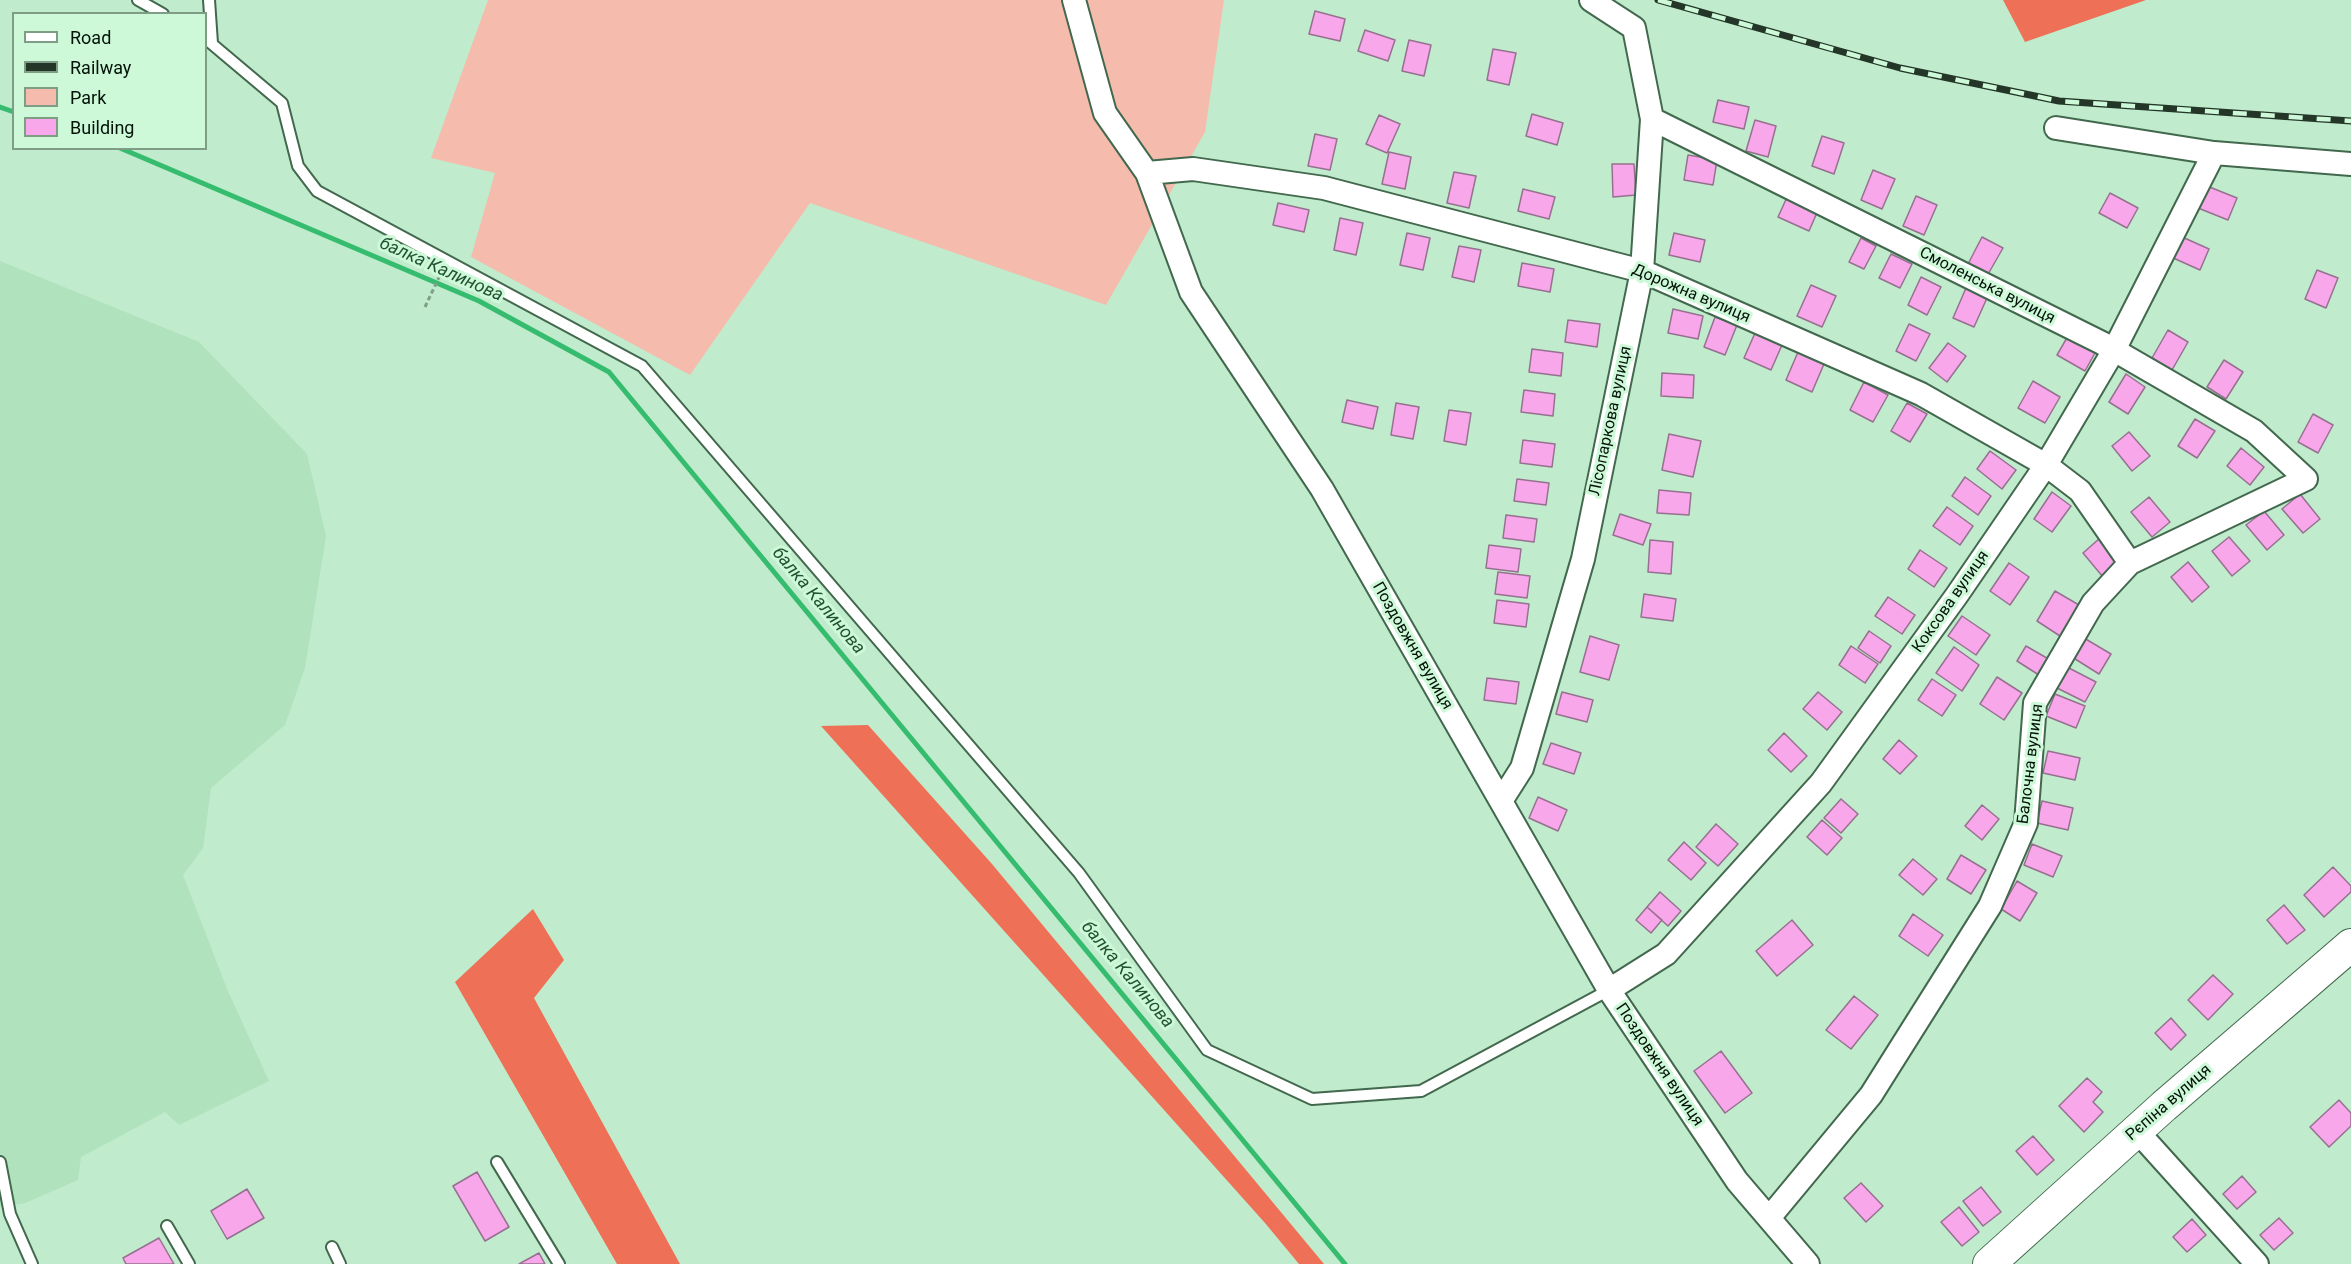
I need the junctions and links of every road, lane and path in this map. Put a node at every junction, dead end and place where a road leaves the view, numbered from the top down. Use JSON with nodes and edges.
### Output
{"nodes":[{"id":1,"x":138,"y":0,"type":"edge"},
{"id":2,"x":209,"y":0,"type":"edge"},
{"id":3,"x":1074,"y":0,"type":"edge"},
{"id":4,"x":1591,"y":0,"type":"edge"},
{"id":5,"x":159,"y":12,"type":"edge"},
{"id":6,"x":209,"y":41,"type":"edge"},
{"id":7,"x":1652,"y":119,"type":"junction"},
{"id":8,"x":2056,"y":128,"type":"dead end"},
{"id":9,"x":2214,"y":153,"type":"junction"},
{"id":10,"x":2351,"y":164,"type":"edge"},
{"id":11,"x":1148,"y":173,"type":"junction"},
{"id":12,"x":445,"y":265,"type":"dead end"},
{"id":13,"x":1642,"y":271,"type":"junction"},
{"id":14,"x":425,"y":307,"type":"dead end"},
{"id":15,"x":2114,"y":350,"type":"junction"},
{"id":16,"x":2046,"y":465,"type":"junction"},
{"id":17,"x":2306,"y":479,"type":"joint"},
{"id":18,"x":2130,"y":563,"type":"junction"},
{"id":19,"x":1501,"y":801,"type":"junction"},
{"id":20,"x":2351,"y":945,"type":"edge"},
{"id":21,"x":1609,"y":990,"type":"junction"},
{"id":22,"x":2137,"y":1131,"type":"junction"},
{"id":23,"x":0,"y":1162,"type":"edge"},
{"id":24,"x":497,"y":1162,"type":"dead end"},
{"id":25,"x":1769,"y":1218,"type":"junction"},
{"id":26,"x":167,"y":1226,"type":"dead end"},
{"id":27,"x":332,"y":1247,"type":"dead end"},
{"id":28,"x":32,"y":1264,"type":"edge"},
{"id":29,"x":189,"y":1264,"type":"edge"},
{"id":30,"x":340,"y":1264,"type":"edge"},
{"id":31,"x":559,"y":1264,"type":"edge"},
{"id":32,"x":1808,"y":1264,"type":"edge"},
{"id":33,"x":1989,"y":1264,"type":"edge"},
{"id":34,"x":2257,"y":1264,"type":"edge"}],
"edges":[{"from":1,"to":5,"type":"lane"},
{"from":2,"to":6,"type":"lane"},
{"from":3,"to":11,"type":"street","name":"Поздовжня вулиця"},
{"from":4,"to":7,"type":"street","name":"Лісопаркова вулиця"},
{"from":6,"to":21,"type":"lane"},
{"from":7,"to":13,"type":"street","name":"Лісопаркова вулиця"},
{"from":7,"to":15,"type":"street","name":"Смоленська вулиця"},
{"from":8,"to":9,"type":"street"},
{"from":9,"to":10,"type":"street"},
{"from":9,"to":15,"type":"street","name":"Коксова вулиця"},
{"from":11,"to":13,"type":"street","name":"Дорожна вулиця"},
{"from":11,"to":19,"type":"street","name":"Поздовжня вулиця"},
{"from":12,"to":14,"type":"path"},
{"from":13,"to":16,"type":"street","name":"Дорожна вулиця"},
{"from":13,"to":19,"type":"street","name":"Лісопаркова вулиця"},
{"from":15,"to":16,"type":"street","name":"Коксова вулиця"},
{"from":15,"to":17,"type":"street","name":"Смоленська вулиця"},
{"from":16,"to":18,"type":"street","name":"Дорожна вулиця"},
{"from":16,"to":21,"type":"street","name":"Коксова вулиця"},
{"from":17,"to":18,"type":"street","name":"Балочна вулиця"},
{"from":18,"to":25,"type":"street","name":"Балочна вулиця"},
{"from":19,"to":21,"type":"street","name":"Поздовжня вулиця"},
{"from":20,"to":22,"type":"street","name":"Рєпіна вулиця"},
{"from":21,"to":25,"type":"street","name":"Поздовжня вулиця"},
{"from":22,"to":33,"type":"street","name":"Рєпіна вулиця"},
{"from":22,"to":34,"type":"street"},
{"from":23,"to":28,"type":"lane"},
{"from":24,"to":31,"type":"lane"},
{"from":25,"to":32,"type":"street","name":"Поздовжня вулиця"},
{"from":26,"to":29,"type":"lane"},
{"from":27,"to":30,"type":"lane"}]}
